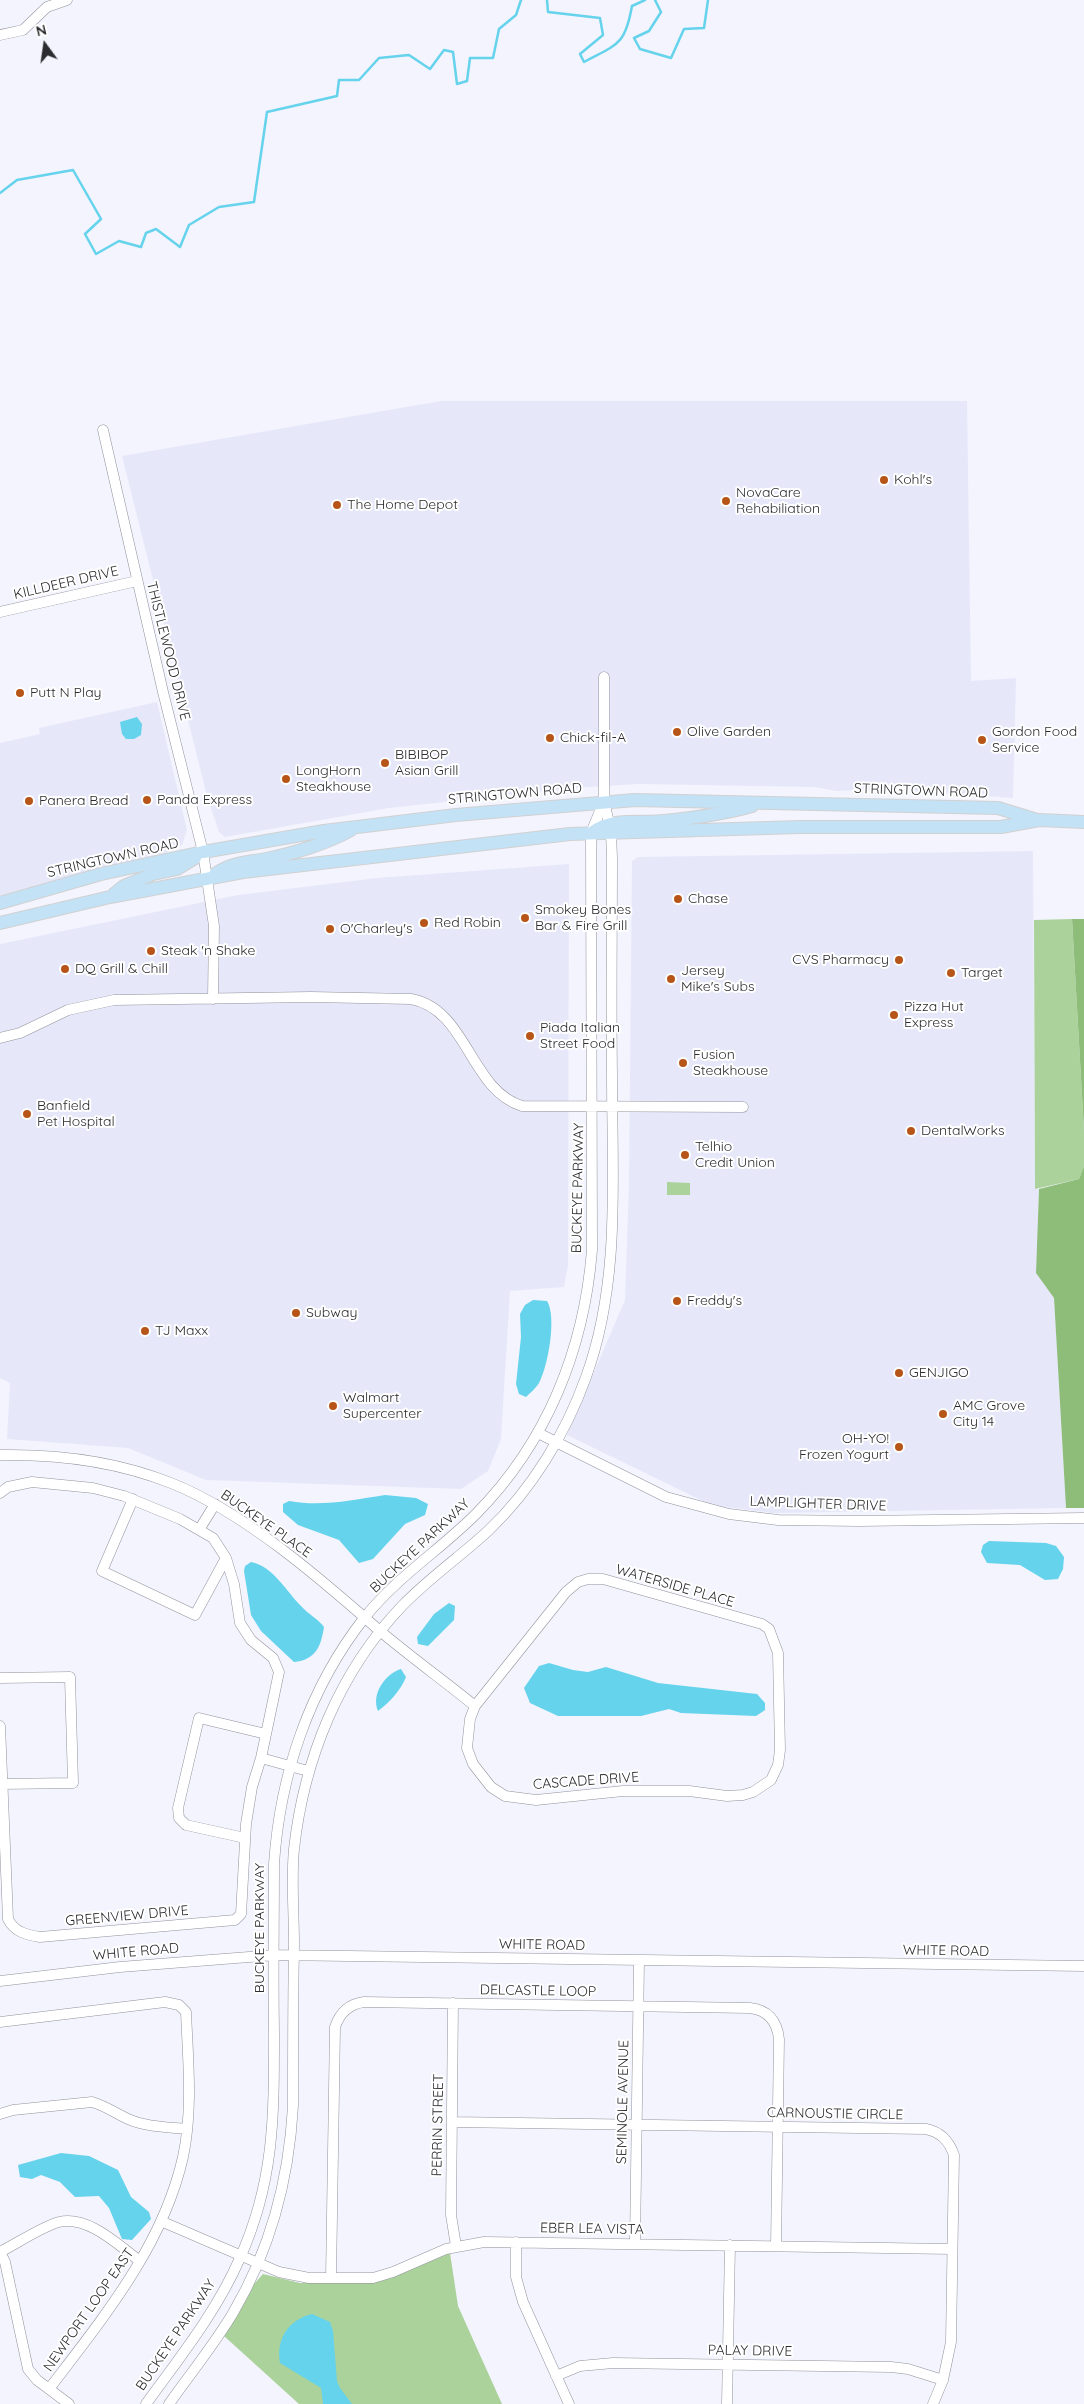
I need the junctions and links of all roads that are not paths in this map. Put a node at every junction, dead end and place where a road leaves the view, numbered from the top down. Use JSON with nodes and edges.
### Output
{"nodes":[{"id":1,"x":67,"y":0,"type":"edge"},
{"id":2,"x":0,"y":35,"type":"edge"},
{"id":3,"x":103,"y":430,"type":"dead end"},
{"id":4,"x":137,"y":581,"type":"junction"},
{"id":5,"x":0,"y":612,"type":"edge"},
{"id":6,"x":604,"y":677,"type":"dead end"},
{"id":7,"x":604,"y":801,"type":"junction"},
{"id":8,"x":764,"y":802,"type":"junction"},
{"id":9,"x":1039,"y":820,"type":"junction"},
{"id":10,"x":1084,"y":822,"type":"edge"},
{"id":11,"x":359,"y":826,"type":"junction"},
{"id":12,"x":610,"y":828,"type":"junction"},
{"id":13,"x":591,"y":833,"type":"junction"},
{"id":14,"x":203,"y":852,"type":"junction"},
{"id":15,"x":208,"y":878,"type":"junction"},
{"id":16,"x":110,"y":897,"type":"junction"},
{"id":17,"x":0,"y":903,"type":"edge"},
{"id":18,"x":0,"y":923,"type":"edge"},
{"id":19,"x":213,"y":999,"type":"junction"},
{"id":20,"x":0,"y":1038,"type":"edge"},
{"id":21,"x":593,"y":1106,"type":"junction"},
{"id":22,"x":612,"y":1106,"type":"junction"},
{"id":23,"x":744,"y":1107,"type":"dead end"},
{"id":24,"x":538,"y":1433,"type":"junction"},
{"id":25,"x":556,"y":1442,"type":"junction"},
{"id":26,"x":0,"y":1455,"type":"edge"},
{"id":27,"x":0,"y":1493,"type":"edge"},
{"id":28,"x":133,"y":1499,"type":"junction"},
{"id":29,"x":215,"y":1504,"type":"junction"},
{"id":30,"x":1084,"y":1518,"type":"edge"},
{"id":31,"x":199,"y":1530,"type":"junction"},
{"id":32,"x":226,"y":1558,"type":"junction"},
{"id":33,"x":365,"y":1617,"type":"junction"},
{"id":34,"x":381,"y":1631,"type":"junction"},
{"id":35,"x":0,"y":1678,"type":"edge"},
{"id":36,"x":475,"y":1706,"type":"junction"},
{"id":37,"x":0,"y":1726,"type":"edge"},
{"id":38,"x":266,"y":1734,"type":"junction"},
{"id":39,"x":261,"y":1758,"type":"junction"},
{"id":40,"x":290,"y":1765,"type":"junction"},
{"id":41,"x":308,"y":1771,"type":"junction"},
{"id":42,"x":771,"y":1780,"type":"joint"},
{"id":43,"x":1,"y":1784,"type":"junction"},
{"id":44,"x":245,"y":1838,"type":"junction"},
{"id":45,"x":275,"y":1955,"type":"junction"},
{"id":46,"x":294,"y":1955,"type":"junction"},
{"id":47,"x":639,"y":1960,"type":"junction"},
{"id":48,"x":1084,"y":1966,"type":"edge"},
{"id":49,"x":0,"y":1981,"type":"edge"},
{"id":50,"x":453,"y":2003,"type":"junction"},
{"id":51,"x":638,"y":2006,"type":"junction"},
{"id":52,"x":0,"y":2022,"type":"edge"},
{"id":53,"x":0,"y":2114,"type":"edge"},
{"id":54,"x":452,"y":2122,"type":"junction"},
{"id":55,"x":636,"y":2125,"type":"junction"},
{"id":56,"x":778,"y":2127,"type":"junction"},
{"id":57,"x":187,"y":2129,"type":"junction"},
{"id":58,"x":163,"y":2222,"type":"junction"},
{"id":59,"x":516,"y":2242,"type":"junction"},
{"id":60,"x":635,"y":2244,"type":"junction"},
{"id":61,"x":730,"y":2245,"type":"junction"},
{"id":62,"x":456,"y":2246,"type":"junction"},
{"id":63,"x":776,"y":2246,"type":"junction"},
{"id":64,"x":952,"y":2249,"type":"junction"},
{"id":65,"x":0,"y":2252,"type":"edge"},
{"id":66,"x":241,"y":2256,"type":"junction"},
{"id":67,"x":140,"y":2261,"type":"junction"},
{"id":68,"x":259,"y":2264,"type":"junction"},
{"id":69,"x":331,"y":2278,"type":"junction"},
{"id":70,"x":728,"y":2364,"type":"junction"},
{"id":71,"x":556,"y":2376,"type":"junction"},
{"id":72,"x":943,"y":2380,"type":"junction"},
{"id":73,"x":50,"y":2390,"type":"junction"},
{"id":74,"x":69,"y":2404,"type":"edge"},
{"id":75,"x":146,"y":2404,"type":"edge"},
{"id":76,"x":169,"y":2404,"type":"edge"},
{"id":77,"x":569,"y":2404,"type":"edge"},
{"id":78,"x":727,"y":2404,"type":"edge"},
{"id":79,"x":933,"y":2404,"type":"edge"}],
"edges":[{"from":1,"to":2,"type":"street"},
{"from":3,"to":4,"type":"street","name":"THISTLEWOOD DRIVE"},
{"from":4,"to":5,"type":"street","name":"KILLDEER DRIVE"},
{"from":4,"to":14,"type":"street","name":"THISTLEWOOD DRIVE"},
{"from":6,"to":7,"type":"street","name":"BUCKEYE PARKWAY"},
{"from":7,"to":8,"type":"main road","name":"STRINGTOWN ROAD"},
{"from":7,"to":11,"type":"main road","name":"STRINGTOWN ROAD"},
{"from":7,"to":12,"type":"street","name":"BUCKEYE PARKWAY"},
{"from":7,"to":13,"type":"street","name":"BUCKEYE PARKWAY"},
{"from":8,"to":9,"type":"main road","name":"STRINGTOWN ROAD"},
{"from":8,"to":12,"type":"main road"},
{"from":9,"to":10,"type":"main road","name":"STRINGTOWN ROAD"},
{"from":9,"to":12,"type":"main road","name":"STRINGTOWN ROAD"},
{"from":11,"to":14,"type":"main road","name":"STRINGTOWN ROAD"},
{"from":11,"to":15,"type":"main road"},
{"from":12,"to":13,"type":"main road","name":"STRINGTOWN ROAD"},
{"from":12,"to":22,"type":"street","name":"BUCKEYE PARKWAY"},
{"from":13,"to":15,"type":"main road","name":"STRINGTOWN ROAD"},
{"from":13,"to":21,"type":"street","name":"BUCKEYE PARKWAY"},
{"from":14,"to":15,"type":"street","name":"THISTLEWOOD DRIVE"},
{"from":14,"to":16,"type":"main road"},
{"from":14,"to":17,"type":"main road","name":"STRINGTOWN ROAD"},
{"from":15,"to":16,"type":"main road","name":"STRINGTOWN ROAD"},
{"from":15,"to":19,"type":"street","name":"THISTLEWOOD DRIVE"},
{"from":16,"to":18,"type":"main road","name":"STRINGTOWN ROAD"},
{"from":19,"to":20,"type":"street"},
{"from":19,"to":21,"type":"street"},
{"from":21,"to":22,"type":"street"},
{"from":21,"to":24,"type":"street","name":"BUCKEYE PARKWAY"},
{"from":22,"to":23,"type":"street"},
{"from":22,"to":25,"type":"street","name":"BUCKEYE PARKWAY"},
{"from":24,"to":25,"type":"street","name":"LAMPLIGHTER DRIVE"},
{"from":24,"to":33,"type":"street","name":"BUCKEYE PARKWAY"},
{"from":25,"to":30,"type":"street","name":"LAMPLIGHTER DRIVE"},
{"from":25,"to":34,"type":"street","name":"BUCKEYE PARKWAY"},
{"from":26,"to":29,"type":"street","name":"BUCKEYE PLACE"},
{"from":27,"to":28,"type":"street"},
{"from":28,"to":31,"type":"street"},
{"from":28,"to":32,"type":"street"},
{"from":29,"to":31,"type":"street"},
{"from":29,"to":33,"type":"street","name":"BUCKEYE PLACE"},
{"from":31,"to":32,"type":"street"},
{"from":32,"to":38,"type":"street"},
{"from":33,"to":34,"type":"street","name":"BUCKEYE PLACE"},
{"from":33,"to":40,"type":"street","name":"BUCKEYE PARKWAY"},
{"from":34,"to":36,"type":"street","name":"BUCKEYE PLACE"},
{"from":34,"to":41,"type":"street","name":"BUCKEYE PARKWAY"},
{"from":35,"to":43,"type":"street"},
{"from":36,"to":42,"type":"street","name":"CASCADE DRIVE"},
{"from":36,"to":42,"type":"street","name":"WATERSIDE PLACE"},
{"from":37,"to":43,"type":"street"},
{"from":38,"to":39,"type":"street"},
{"from":38,"to":44,"type":"street"},
{"from":39,"to":40,"type":"street"},
{"from":39,"to":44,"type":"street"},
{"from":40,"to":41,"type":"street"},
{"from":40,"to":45,"type":"street","name":"BUCKEYE PARKWAY"},
{"from":41,"to":46,"type":"street","name":"BUCKEYE PARKWAY"},
{"from":43,"to":44,"type":"street","name":"GREENVIEW DRIVE"},
{"from":45,"to":46,"type":"street","name":"WHITE ROAD"},
{"from":45,"to":49,"type":"street","name":"WHITE ROAD"},
{"from":45,"to":66,"type":"street","name":"BUCKEYE PARKWAY"},
{"from":46,"to":47,"type":"street","name":"WHITE ROAD"},
{"from":46,"to":68,"type":"street","name":"BUCKEYE PARKWAY"},
{"from":47,"to":48,"type":"street","name":"WHITE ROAD"},
{"from":47,"to":51,"type":"street","name":"SEMINOLE AVENUE"},
{"from":50,"to":51,"type":"street","name":"DELCASTLE LOOP"},
{"from":50,"to":54,"type":"street","name":"PERRIN STREET"},
{"from":50,"to":69,"type":"street","name":"DELCASTLE LOOP"},
{"from":51,"to":55,"type":"street","name":"SEMINOLE AVENUE"},
{"from":51,"to":56,"type":"street","name":"DELCASTLE LOOP"},
{"from":52,"to":57,"type":"street","name":"NEWPORT LOOP EAST"},
{"from":53,"to":57,"type":"street"},
{"from":54,"to":55,"type":"street","name":"CARNOUSTIE CIRCLE"},
{"from":54,"to":62,"type":"street","name":"PERRIN STREET"},
{"from":55,"to":56,"type":"street","name":"CARNOUSTIE CIRCLE"},
{"from":55,"to":60,"type":"street","name":"SEMINOLE AVENUE"},
{"from":56,"to":63,"type":"street","name":"DELCASTLE LOOP"},
{"from":56,"to":64,"type":"street","name":"CARNOUSTIE CIRCLE"},
{"from":57,"to":58,"type":"street","name":"NEWPORT LOOP EAST"},
{"from":58,"to":66,"type":"street","name":"EBER LEA VISTA"},
{"from":58,"to":67,"type":"street","name":"NEWPORT LOOP EAST"},
{"from":59,"to":60,"type":"street","name":"EBER LEA VISTA"},
{"from":59,"to":62,"type":"street","name":"EBER LEA VISTA"},
{"from":59,"to":71,"type":"street"},
{"from":60,"to":61,"type":"street","name":"EBER LEA VISTA"},
{"from":61,"to":63,"type":"street","name":"EBER LEA VISTA"},
{"from":61,"to":70,"type":"street"},
{"from":62,"to":69,"type":"street","name":"EBER LEA VISTA"},
{"from":63,"to":64,"type":"street","name":"EBER LEA VISTA"},
{"from":64,"to":72,"type":"street","name":"CARNOUSTIE CIRCLE"},
{"from":65,"to":67,"type":"street"},
{"from":65,"to":73,"type":"street"},
{"from":66,"to":68,"type":"street","name":"EBER LEA VISTA"},
{"from":66,"to":75,"type":"street","name":"BUCKEYE PARKWAY"},
{"from":67,"to":73,"type":"street","name":"NEWPORT LOOP EAST"},
{"from":68,"to":69,"type":"street","name":"EBER LEA VISTA"},
{"from":68,"to":76,"type":"street","name":"BUCKEYE PARKWAY"},
{"from":70,"to":71,"type":"street","name":"PALAY DRIVE"},
{"from":70,"to":72,"type":"street","name":"PALAY DRIVE"},
{"from":70,"to":78,"type":"street"},
{"from":71,"to":77,"type":"street"},
{"from":72,"to":79,"type":"street","name":"CARNOUSTIE CIRCLE"},
{"from":73,"to":74,"type":"street"}]}
